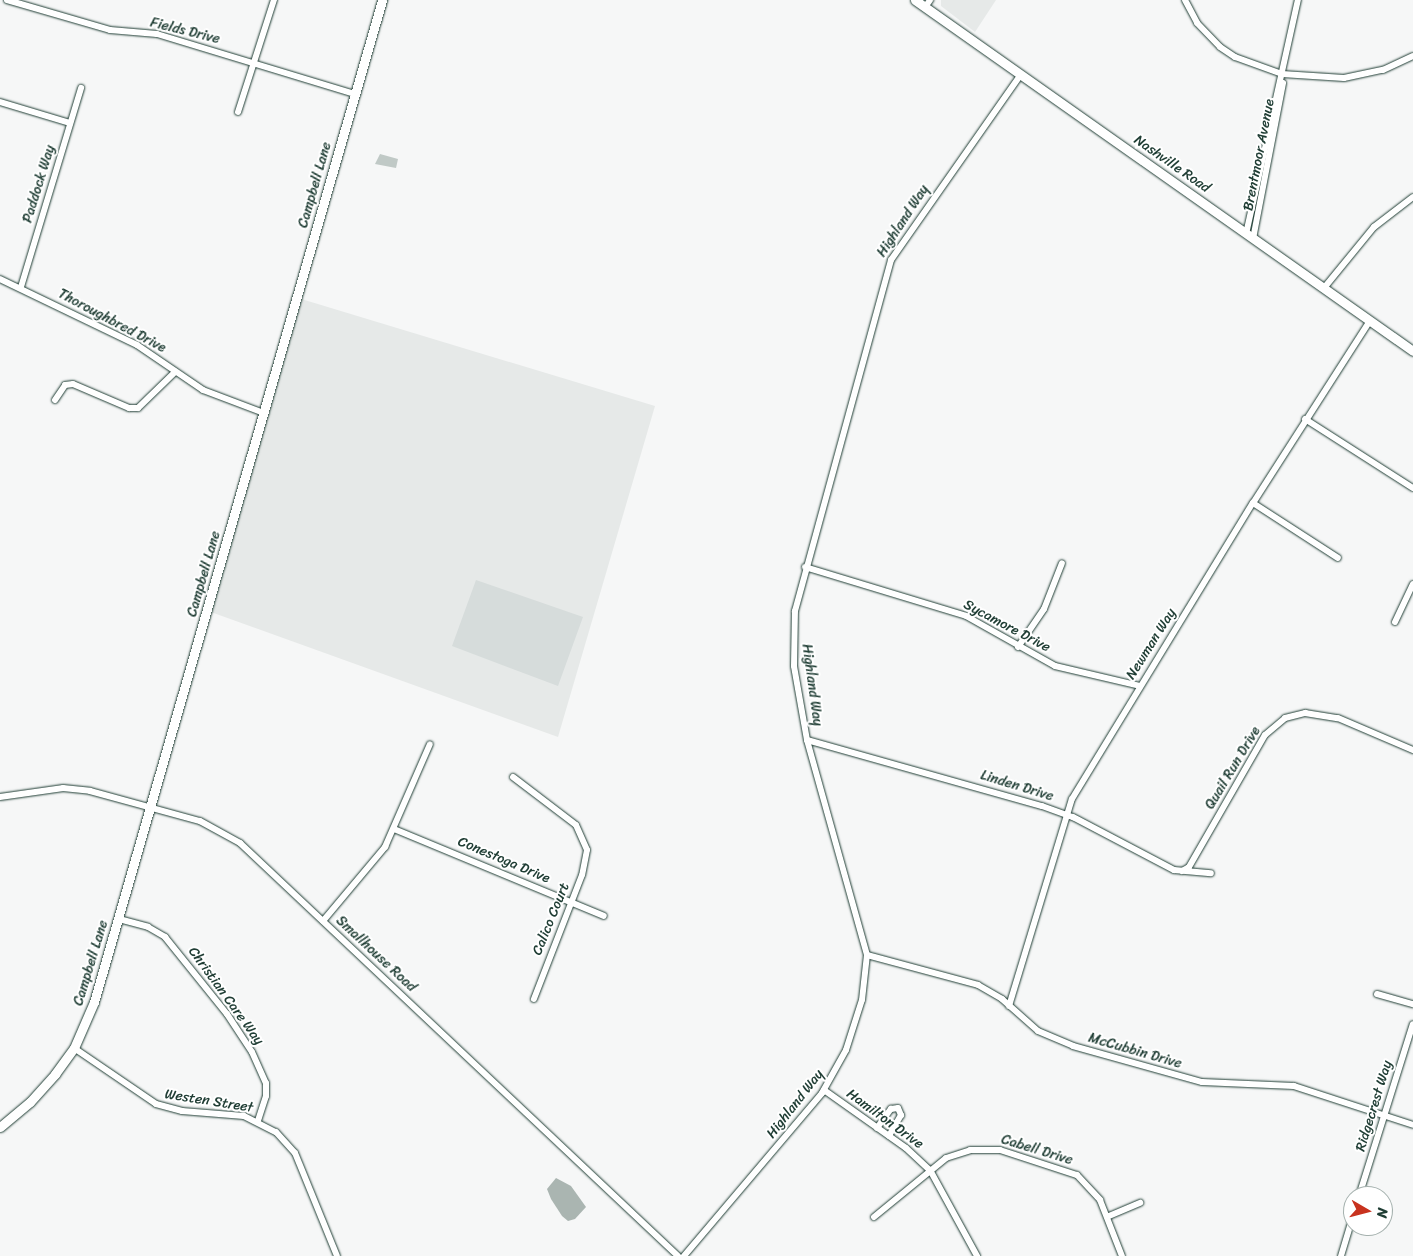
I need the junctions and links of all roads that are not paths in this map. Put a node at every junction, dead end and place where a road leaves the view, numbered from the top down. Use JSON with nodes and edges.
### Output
{"nodes":[{"id":1,"x":7,"y":0,"type":"edge"},
{"id":2,"x":274,"y":0,"type":"edge"},
{"id":3,"x":382,"y":0,"type":"edge"},
{"id":4,"x":915,"y":0,"type":"edge"},
{"id":5,"x":1185,"y":0,"type":"edge"},
{"id":6,"x":1298,"y":0,"type":"edge"},
{"id":7,"x":928,"y":4,"type":"edge"},
{"id":8,"x":1413,"y":56,"type":"edge"},
{"id":9,"x":255,"y":62,"type":"junction"},
{"id":10,"x":1021,"y":74,"type":"junction"},
{"id":11,"x":1282,"y":74,"type":"junction"},
{"id":12,"x":81,"y":88,"type":"dead end"},
{"id":13,"x":355,"y":94,"type":"junction"},
{"id":14,"x":0,"y":102,"type":"edge"},
{"id":15,"x":238,"y":112,"type":"dead end"},
{"id":16,"x":70,"y":123,"type":"junction"},
{"id":17,"x":1413,"y":197,"type":"edge"},
{"id":18,"x":1250,"y":236,"type":"junction"},
{"id":19,"x":0,"y":279,"type":"edge"},
{"id":20,"x":21,"y":287,"type":"junction"},
{"id":21,"x":1324,"y":288,"type":"junction"},
{"id":22,"x":1370,"y":321,"type":"junction"},
{"id":23,"x":1413,"y":351,"type":"edge"},
{"id":24,"x":175,"y":372,"type":"junction"},
{"id":25,"x":55,"y":400,"type":"dead end"},
{"id":26,"x":264,"y":413,"type":"junction"},
{"id":27,"x":1305,"y":419,"type":"junction"},
{"id":28,"x":1413,"y":488,"type":"edge"},
{"id":29,"x":1253,"y":503,"type":"junction"},
{"id":30,"x":1338,"y":558,"type":"dead end"},
{"id":31,"x":1062,"y":563,"type":"dead end"},
{"id":32,"x":805,"y":567,"type":"junction"},
{"id":33,"x":1413,"y":584,"type":"edge"},
{"id":34,"x":1395,"y":622,"type":"dead end"},
{"id":35,"x":1018,"y":647,"type":"junction"},
{"id":36,"x":1140,"y":686,"type":"junction"},
{"id":37,"x":807,"y":740,"type":"junction"},
{"id":38,"x":430,"y":744,"type":"dead end"},
{"id":39,"x":1413,"y":750,"type":"edge"},
{"id":40,"x":513,"y":777,"type":"dead end"},
{"id":41,"x":0,"y":797,"type":"edge"},
{"id":42,"x":151,"y":806,"type":"junction"},
{"id":43,"x":1066,"y":814,"type":"junction"},
{"id":44,"x":394,"y":829,"type":"junction"},
{"id":45,"x":1180,"y":871,"type":"junction"},
{"id":46,"x":1211,"y":873,"type":"dead end"},
{"id":47,"x":570,"y":902,"type":"junction"},
{"id":48,"x":604,"y":916,"type":"dead end"},
{"id":49,"x":118,"y":919,"type":"junction"},
{"id":50,"x":323,"y":921,"type":"junction"},
{"id":51,"x":866,"y":955,"type":"junction"},
{"id":52,"x":1377,"y":994,"type":"dead end"},
{"id":53,"x":534,"y":999,"type":"dead end"},
{"id":54,"x":1413,"y":1004,"type":"edge"},
{"id":55,"x":1009,"y":1006,"type":"junction"},
{"id":56,"x":1413,"y":1024,"type":"edge"},
{"id":57,"x":74,"y":1048,"type":"junction"},
{"id":58,"x":824,"y":1090,"type":"junction"},
{"id":59,"x":1385,"y":1115,"type":"junction"},
{"id":60,"x":258,"y":1121,"type":"junction"},
{"id":61,"x":1413,"y":1125,"type":"edge"},
{"id":62,"x":0,"y":1126,"type":"edge"},
{"id":63,"x":877,"y":1128,"type":"junction"},
{"id":64,"x":889,"y":1136,"type":"junction"},
{"id":65,"x":930,"y":1170,"type":"junction"},
{"id":66,"x":1362,"y":1186,"type":"edge"},
{"id":67,"x":1140,"y":1203,"type":"dead end"},
{"id":68,"x":1109,"y":1216,"type":"junction"},
{"id":69,"x":874,"y":1217,"type":"dead end"},
{"id":70,"x":1346,"y":1236,"type":"edge"},
{"id":71,"x":337,"y":1256,"type":"edge"},
{"id":72,"x":678,"y":1256,"type":"edge"},
{"id":73,"x":684,"y":1256,"type":"edge"},
{"id":74,"x":977,"y":1256,"type":"edge"},
{"id":75,"x":1122,"y":1256,"type":"edge"},
{"id":76,"x":1340,"y":1256,"type":"edge"}],
"edges":[{"from":1,"to":9,"type":"street","name":"Fields Drive"},
{"from":2,"to":9,"type":"street"},
{"from":3,"to":13,"type":"main road","name":"Campbell Lane"},
{"from":4,"to":7,"type":"main road","name":"Nashville Road"},
{"from":5,"to":11,"type":"street"},
{"from":6,"to":11,"type":"street","name":"Brentmoor Avenue"},
{"from":7,"to":10,"type":"main road","name":"Nashville Road"},
{"from":8,"to":11,"type":"street"},
{"from":9,"to":13,"type":"street","name":"Fields Drive"},
{"from":9,"to":15,"type":"street"},
{"from":10,"to":18,"type":"main road","name":"Nashville Road"},
{"from":10,"to":32,"type":"street","name":"Highland Way"},
{"from":11,"to":18,"type":"street","name":"Brentmoor Avenue"},
{"from":12,"to":16,"type":"street","name":"Paddock Way"},
{"from":13,"to":26,"type":"main road","name":"Campbell Lane"},
{"from":14,"to":16,"type":"street"},
{"from":16,"to":20,"type":"street","name":"Paddock Way"},
{"from":17,"to":21,"type":"street"},
{"from":18,"to":21,"type":"main road","name":"Nashville Road"},
{"from":19,"to":20,"type":"street","name":"Thoroughbred Drive"},
{"from":20,"to":24,"type":"street","name":"Thoroughbred Drive"},
{"from":21,"to":22,"type":"main road","name":"Nashville Road"},
{"from":22,"to":23,"type":"main road","name":"Nashville Road"},
{"from":22,"to":27,"type":"street","name":"Newman Way"},
{"from":24,"to":25,"type":"street"},
{"from":24,"to":26,"type":"street","name":"Thoroughbred Drive"},
{"from":26,"to":42,"type":"main road","name":"Campbell Lane"},
{"from":27,"to":28,"type":"street"},
{"from":27,"to":29,"type":"street","name":"Newman Way"},
{"from":29,"to":30,"type":"street"},
{"from":29,"to":36,"type":"street","name":"Newman Way"},
{"from":31,"to":35,"type":"street"},
{"from":32,"to":35,"type":"street","name":"Sycamore Drive"},
{"from":32,"to":37,"type":"street","name":"Highland Way"},
{"from":33,"to":34,"type":"street"},
{"from":35,"to":36,"type":"street","name":"Sycamore Drive"},
{"from":36,"to":43,"type":"street","name":"Newman Way"},
{"from":37,"to":43,"type":"street","name":"Linden Drive"},
{"from":37,"to":51,"type":"street","name":"Highland Way"},
{"from":38,"to":44,"type":"street"},
{"from":39,"to":45,"type":"street","name":"Quail Run Drive"},
{"from":40,"to":47,"type":"street","name":"Calico Court"},
{"from":41,"to":42,"type":"street","name":"Smallhouse Road"},
{"from":42,"to":49,"type":"main road","name":"Campbell Lane"},
{"from":42,"to":50,"type":"street","name":"Smallhouse Road"},
{"from":43,"to":45,"type":"street","name":"Linden Drive"},
{"from":43,"to":55,"type":"street","name":"Newman Way"},
{"from":44,"to":47,"type":"street","name":"Conestoga Drive"},
{"from":44,"to":50,"type":"street"},
{"from":45,"to":46,"type":"street","name":"Linden Drive"},
{"from":47,"to":48,"type":"street","name":"Conestoga Drive"},
{"from":47,"to":53,"type":"street","name":"Calico Court"},
{"from":49,"to":57,"type":"main road","name":"Campbell Lane"},
{"from":49,"to":60,"type":"street","name":"Christian Care Way"},
{"from":50,"to":72,"type":"street","name":"Smallhouse Road"},
{"from":51,"to":55,"type":"street","name":"McCubbin Drive"},
{"from":51,"to":58,"type":"street","name":"Highland Way"},
{"from":52,"to":54,"type":"street"},
{"from":55,"to":59,"type":"street","name":"McCubbin Drive"},
{"from":56,"to":59,"type":"street","name":"Ridgecrest Way"},
{"from":57,"to":60,"type":"street","name":"Westen Street"},
{"from":57,"to":62,"type":"main road","name":"Campbell Lane"},
{"from":58,"to":63,"type":"street","name":"Hamilton Drive"},
{"from":58,"to":73,"type":"street","name":"Highland Way"},
{"from":59,"to":61,"type":"street","name":"McCubbin Drive"},
{"from":59,"to":66,"type":"street","name":"Ridgecrest Way"},
{"from":60,"to":71,"type":"street","name":"Westen Street"},
{"from":63,"to":64,"type":"street","name":"Hamilton Drive"},
{"from":63,"to":64,"type":"street"},
{"from":64,"to":65,"type":"street","name":"Hamilton Drive"},
{"from":65,"to":68,"type":"street","name":"Cabell Drive"},
{"from":65,"to":69,"type":"street","name":"Cabell Drive"},
{"from":65,"to":74,"type":"street"},
{"from":67,"to":68,"type":"street"},
{"from":68,"to":75,"type":"street","name":"Cabell Drive"},
{"from":70,"to":76,"type":"street"}]}
